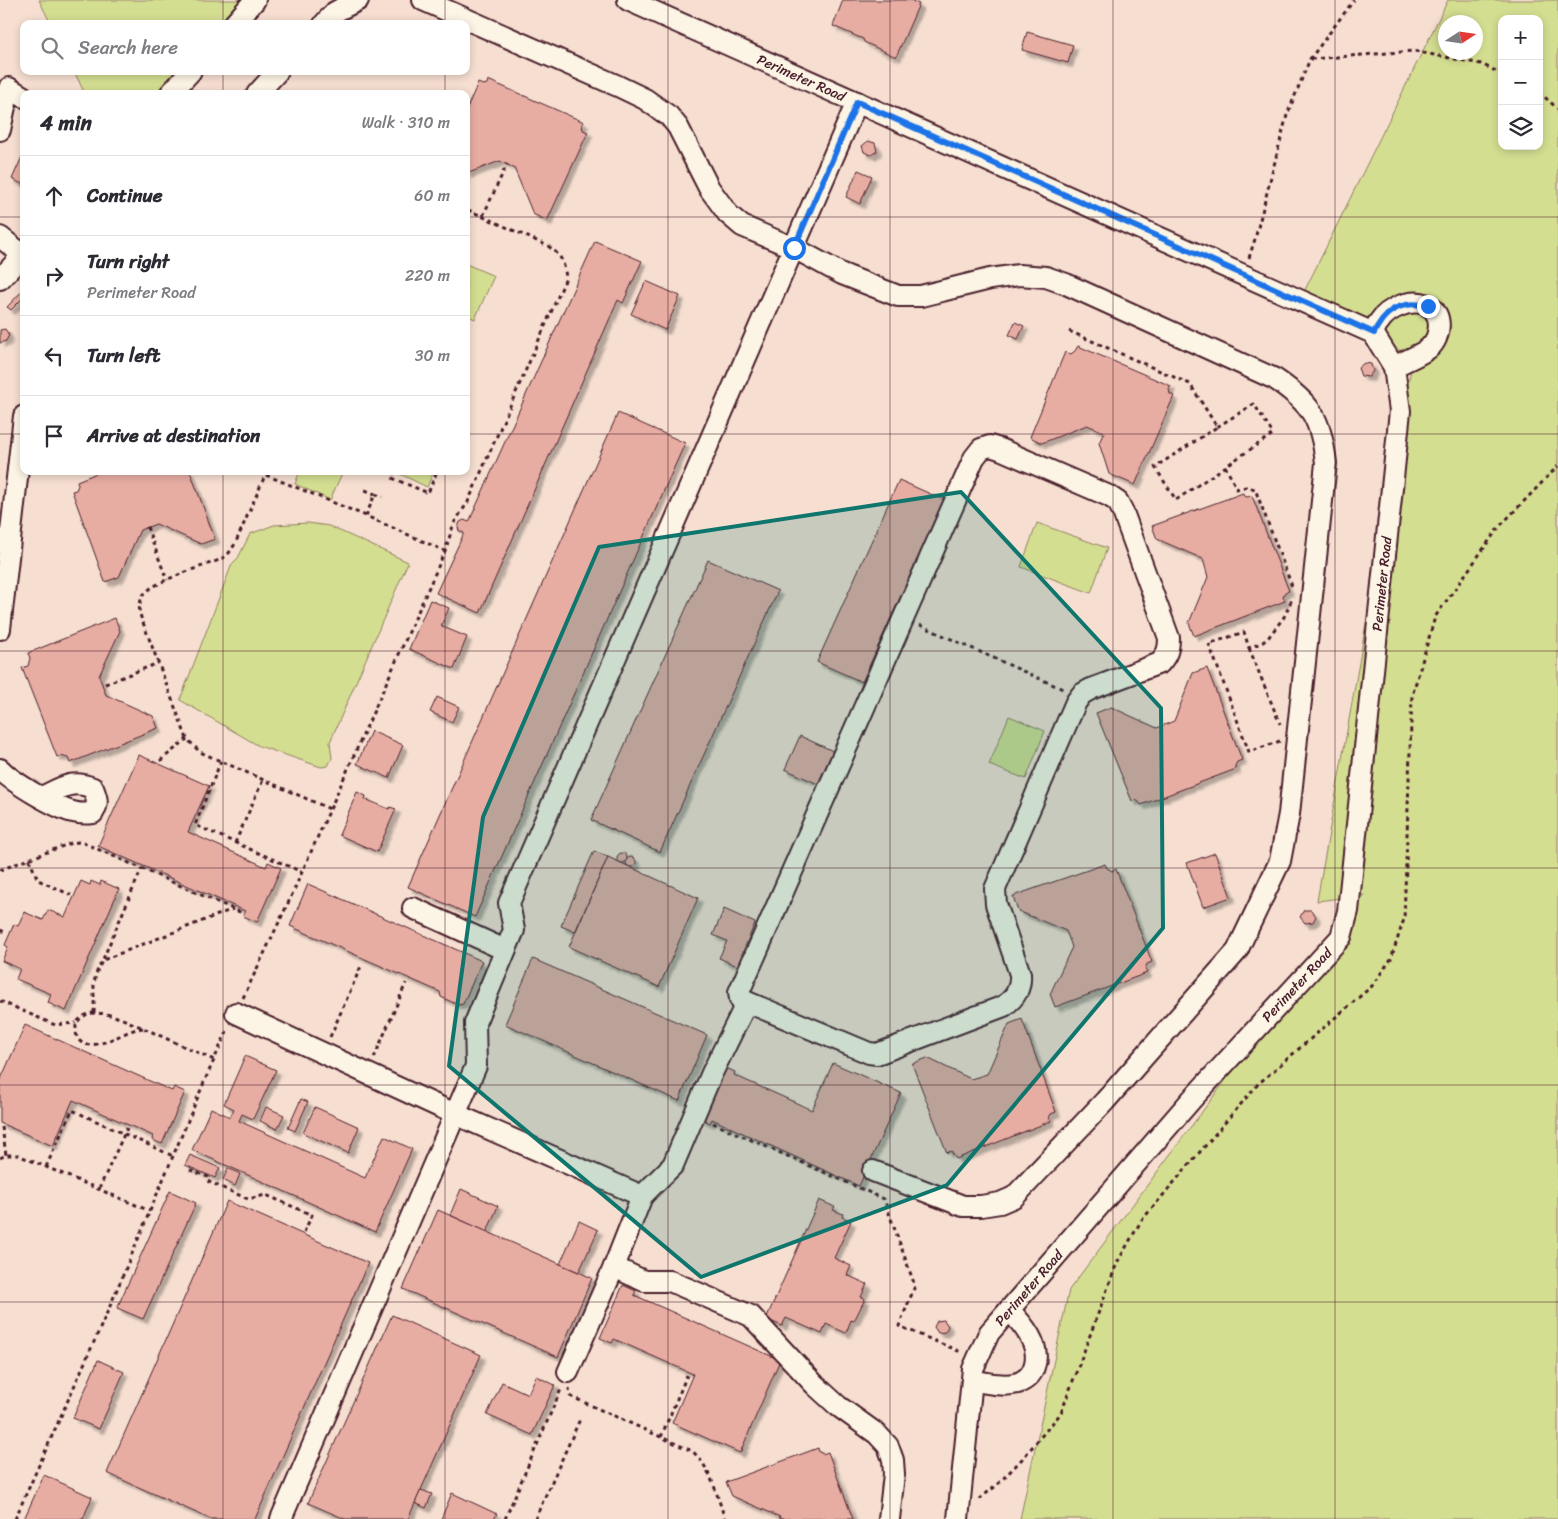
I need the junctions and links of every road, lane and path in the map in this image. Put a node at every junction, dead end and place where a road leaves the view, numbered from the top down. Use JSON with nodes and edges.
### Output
{"nodes":[{"id":1,"x":255,"y":0,"type":"edge"},
{"id":2,"x":358,"y":0,"type":"edge"},
{"id":3,"x":423,"y":0,"type":"edge"},
{"id":4,"x":628,"y":0,"type":"edge"},
{"id":5,"x":1354,"y":0,"type":"edge"},
{"id":6,"x":238,"y":20,"type":"edge"},
{"id":7,"x":328,"y":20,"type":"edge"},
{"id":8,"x":468,"y":20,"type":"edge"},
{"id":9,"x":470,"y":21,"type":"edge"},
{"id":10,"x":1310,"y":59,"type":"junction"},
{"id":11,"x":1498,"y":72,"type":"edge"},
{"id":12,"x":187,"y":75,"type":"edge"},
{"id":13,"x":274,"y":75,"type":"edge"},
{"id":14,"x":11,"y":89,"type":"edge"},
{"id":15,"x":174,"y":90,"type":"edge"},
{"id":16,"x":261,"y":90,"type":"edge"},
{"id":17,"x":1543,"y":96,"type":"edge"},
{"id":18,"x":857,"y":102,"type":"junction"},
{"id":19,"x":1558,"y":109,"type":"edge"},
{"id":20,"x":0,"y":130,"type":"edge"},
{"id":21,"x":507,"y":164,"type":"dead end"},
{"id":22,"x":470,"y":211,"type":"edge"},
{"id":23,"x":483,"y":216,"type":"junction"},
{"id":24,"x":0,"y":237,"type":"edge"},
{"id":25,"x":794,"y":248,"type":"junction"},
{"id":26,"x":20,"y":252,"type":"edge"},
{"id":27,"x":20,"y":257,"type":"edge"},
{"id":28,"x":1242,"y":274,"type":"junction"},
{"id":29,"x":0,"y":279,"type":"edge"},
{"id":30,"x":1069,"y":331,"type":"dead end"},
{"id":31,"x":1374,"y":333,"type":"junction"},
{"id":32,"x":1394,"y":366,"type":"junction"},
{"id":33,"x":1217,"y":427,"type":"junction"},
{"id":34,"x":20,"y":452,"type":"edge"},
{"id":35,"x":1225,"y":466,"type":"junction"},
{"id":36,"x":266,"y":475,"type":"edge"},
{"id":37,"x":272,"y":475,"type":"edge"},
{"id":38,"x":393,"y":475,"type":"edge"},
{"id":39,"x":435,"y":475,"type":"edge"},
{"id":40,"x":365,"y":490,"type":"dead end"},
{"id":41,"x":375,"y":494,"type":"junction"},
{"id":42,"x":383,"y":497,"type":"dead end"},
{"id":43,"x":366,"y":516,"type":"junction"},
{"id":44,"x":147,"y":527,"type":"dead end"},
{"id":45,"x":445,"y":551,"type":"junction"},
{"id":46,"x":167,"y":580,"type":"junction"},
{"id":47,"x":904,"y":617,"type":"junction"},
{"id":48,"x":0,"y":629,"type":"edge"},
{"id":49,"x":1250,"y":648,"type":"junction"},
{"id":50,"x":158,"y":663,"type":"junction"},
{"id":51,"x":105,"y":684,"type":"dead end"},
{"id":52,"x":1080,"y":696,"type":"junction"},
{"id":53,"x":1281,"y":726,"type":"dead end"},
{"id":54,"x":1284,"y":735,"type":"dead end"},
{"id":55,"x":187,"y":739,"type":"junction"},
{"id":56,"x":160,"y":761,"type":"dead end"},
{"id":57,"x":221,"y":761,"type":"junction"},
{"id":58,"x":0,"y":769,"type":"edge"},
{"id":59,"x":263,"y":780,"type":"junction"},
{"id":60,"x":42,"y":797,"type":"dead end"},
{"id":61,"x":330,"y":809,"type":"junction"},
{"id":62,"x":235,"y":843,"type":"junction"},
{"id":63,"x":29,"y":859,"type":"junction"},
{"id":64,"x":142,"y":868,"type":"junction"},
{"id":65,"x":0,"y":870,"type":"edge"},
{"id":66,"x":302,"y":872,"type":"junction"},
{"id":67,"x":71,"y":895,"type":"dead end"},
{"id":68,"x":413,"y":908,"type":"dead end"},
{"id":69,"x":233,"y":909,"type":"junction"},
{"id":70,"x":242,"y":912,"type":"dead end"},
{"id":71,"x":0,"y":931,"type":"edge"},
{"id":72,"x":7,"y":933,"type":"dead end"},
{"id":73,"x":505,"y":950,"type":"junction"},
{"id":74,"x":103,"y":960,"type":"junction"},
{"id":75,"x":362,"y":964,"type":"dead end"},
{"id":76,"x":406,"y":983,"type":"dead end"},
{"id":77,"x":0,"y":1002,"type":"edge"},
{"id":78,"x":747,"y":1002,"type":"junction"},
{"id":79,"x":94,"y":1013,"type":"junction"},
{"id":80,"x":236,"y":1013,"type":"junction"},
{"id":81,"x":76,"y":1024,"type":"junction"},
{"id":82,"x":143,"y":1028,"type":"junction"},
{"id":83,"x":323,"y":1053,"type":"junction"},
{"id":84,"x":214,"y":1060,"type":"junction"},
{"id":85,"x":367,"y":1073,"type":"junction"},
{"id":86,"x":456,"y":1114,"type":"junction"},
{"id":87,"x":713,"y":1123,"type":"dead end"},
{"id":88,"x":2,"y":1127,"type":"dead end"},
{"id":89,"x":127,"y":1128,"type":"dead end"},
{"id":90,"x":124,"y":1134,"type":"junction"},
{"id":91,"x":6,"y":1155,"type":"junction"},
{"id":92,"x":173,"y":1156,"type":"junction"},
{"id":93,"x":0,"y":1158,"type":"edge"},
{"id":94,"x":46,"y":1167,"type":"junction"},
{"id":95,"x":190,"y":1170,"type":"dead end"},
{"id":96,"x":873,"y":1172,"type":"dead end"},
{"id":97,"x":99,"y":1190,"type":"junction"},
{"id":98,"x":642,"y":1196,"type":"junction"},
{"id":99,"x":150,"y":1211,"type":"junction"},
{"id":100,"x":304,"y":1232,"type":"dead end"},
{"id":101,"x":614,"y":1267,"type":"junction"},
{"id":102,"x":1009,"y":1310,"type":"junction"},
{"id":103,"x":978,"y":1360,"type":"junction"},
{"id":104,"x":568,"y":1372,"type":"junction"},
{"id":105,"x":687,"y":1374,"type":"dead end"},
{"id":106,"x":972,"y":1380,"type":"junction"},
{"id":107,"x":581,"y":1417,"type":"dead end"},
{"id":108,"x":661,"y":1437,"type":"junction"},
{"id":109,"x":15,"y":1519,"type":"edge"},
{"id":110,"x":281,"y":1519,"type":"edge"},
{"id":111,"x":505,"y":1519,"type":"edge"},
{"id":112,"x":535,"y":1519,"type":"edge"},
{"id":113,"x":725,"y":1519,"type":"edge"},
{"id":114,"x":889,"y":1519,"type":"edge"},
{"id":115,"x":958,"y":1519,"type":"edge"}],
"edges":[{"from":1,"to":6,"type":"street"},
{"from":2,"to":7,"type":"street"},
{"from":3,"to":8,"type":"street"},
{"from":4,"to":18,"type":"street","name":"Perimeter Road"},
{"from":5,"to":10,"type":"path"},
{"from":9,"to":25,"type":"street"},
{"from":10,"to":11,"type":"path"},
{"from":10,"to":28,"type":"path"},
{"from":12,"to":15,"type":"street"},
{"from":13,"to":16,"type":"street"},
{"from":14,"to":20,"type":"street"},
{"from":17,"to":19,"type":"path"},
{"from":18,"to":25,"type":"street"},
{"from":18,"to":28,"type":"street","name":"Perimeter Road"},
{"from":21,"to":23,"type":"path"},
{"from":22,"to":23,"type":"path"},
{"from":23,"to":45,"type":"path"},
{"from":24,"to":26,"type":"street"},
{"from":25,"to":73,"type":"street"},
{"from":25,"to":96,"type":"street"},
{"from":27,"to":29,"type":"street"},
{"from":28,"to":31,"type":"street","name":"Perimeter Road"},
{"from":30,"to":33,"type":"path"},
{"from":31,"to":32,"type":"street","name":"Perimeter Road"},
{"from":31,"to":32,"type":"street"},
{"from":32,"to":102,"type":"street","name":"Perimeter Road"},
{"from":33,"to":35,"type":"path"},
{"from":33,"to":35,"type":"path"},
{"from":34,"to":48,"type":"street"},
{"from":35,"to":49,"type":"path"},
{"from":36,"to":46,"type":"path"},
{"from":37,"to":43,"type":"path"},
{"from":38,"to":39,"type":"path"},
{"from":40,"to":41,"type":"path"},
{"from":41,"to":42,"type":"path"},
{"from":41,"to":43,"type":"path"},
{"from":43,"to":45,"type":"path"},
{"from":44,"to":46,"type":"path"},
{"from":45,"to":61,"type":"path"},
{"from":46,"to":50,"type":"path"},
{"from":47,"to":52,"type":"path"},
{"from":47,"to":52,"type":"street"},
{"from":47,"to":78,"type":"street"},
{"from":49,"to":53,"type":"path"},
{"from":49,"to":54,"type":"path"},
{"from":50,"to":51,"type":"path"},
{"from":50,"to":55,"type":"path"},
{"from":52,"to":78,"type":"street"},
{"from":55,"to":56,"type":"path"},
{"from":55,"to":57,"type":"path"},
{"from":57,"to":59,"type":"path"},
{"from":57,"to":62,"type":"path"},
{"from":58,"to":60,"type":"street"},
{"from":59,"to":61,"type":"path"},
{"from":59,"to":62,"type":"path"},
{"from":61,"to":66,"type":"path"},
{"from":62,"to":66,"type":"path"},
{"from":63,"to":64,"type":"path"},
{"from":63,"to":65,"type":"path"},
{"from":63,"to":67,"type":"path"},
{"from":64,"to":69,"type":"path"},
{"from":64,"to":74,"type":"path"},
{"from":66,"to":80,"type":"path"},
{"from":68,"to":73,"type":"street"},
{"from":69,"to":70,"type":"path"},
{"from":69,"to":74,"type":"path"},
{"from":71,"to":72,"type":"path"},
{"from":73,"to":86,"type":"street"},
{"from":74,"to":79,"type":"path"},
{"from":75,"to":83,"type":"path"},
{"from":76,"to":85,"type":"path"},
{"from":77,"to":81,"type":"path"},
{"from":78,"to":98,"type":"street"},
{"from":79,"to":81,"type":"path"},
{"from":79,"to":82,"type":"path"},
{"from":80,"to":83,"type":"street"},
{"from":80,"to":84,"type":"path"},
{"from":81,"to":82,"type":"path"},
{"from":82,"to":84,"type":"path"},
{"from":83,"to":85,"type":"street"},
{"from":84,"to":92,"type":"path"},
{"from":85,"to":86,"type":"street"},
{"from":86,"to":98,"type":"street"},
{"from":86,"to":110,"type":"street"},
{"from":87,"to":103,"type":"path"},
{"from":88,"to":91,"type":"path"},
{"from":89,"to":90,"type":"path"},
{"from":90,"to":92,"type":"path"},
{"from":90,"to":94,"type":"path"},
{"from":90,"to":97,"type":"path"},
{"from":91,"to":93,"type":"path"},
{"from":91,"to":94,"type":"path"},
{"from":92,"to":99,"type":"path"},
{"from":94,"to":97,"type":"path"},
{"from":95,"to":100,"type":"path"},
{"from":97,"to":99,"type":"path"},
{"from":98,"to":101,"type":"street"},
{"from":99,"to":109,"type":"path"},
{"from":101,"to":104,"type":"street"},
{"from":101,"to":114,"type":"street"},
{"from":102,"to":103,"type":"street","name":"Perimeter Road"},
{"from":102,"to":106,"type":"street"},
{"from":103,"to":106,"type":"street","name":"Perimeter Road"},
{"from":104,"to":108,"type":"path"},
{"from":104,"to":111,"type":"path"},
{"from":105,"to":108,"type":"path"},
{"from":106,"to":115,"type":"street","name":"Perimeter Road"},
{"from":107,"to":112,"type":"path"},
{"from":108,"to":113,"type":"path"}]}
